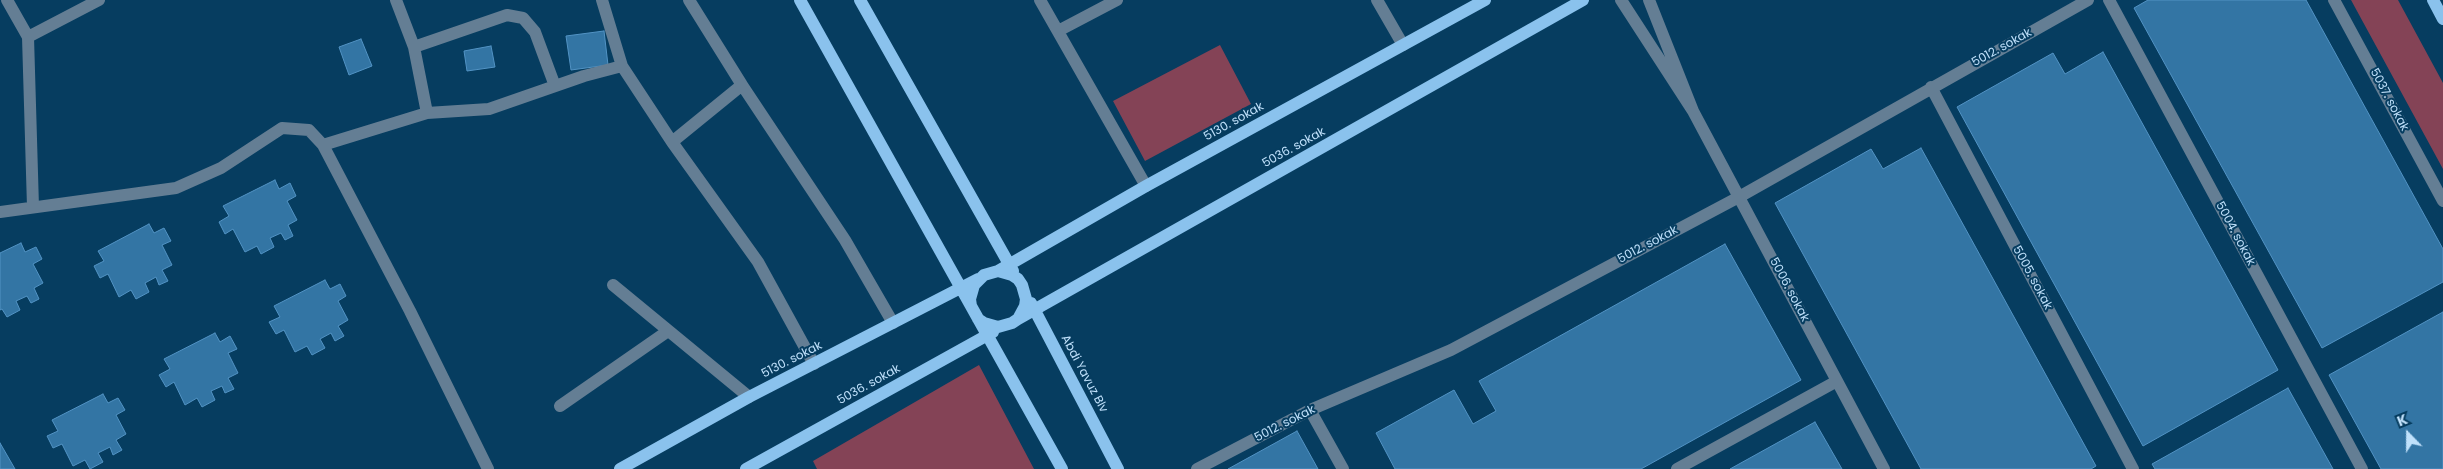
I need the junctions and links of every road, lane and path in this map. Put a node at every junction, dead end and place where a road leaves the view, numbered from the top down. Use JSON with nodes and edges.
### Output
{"nodes":[{"id":1,"x":7,"y":0,"type":"edge"},
{"id":2,"x":99,"y":0,"type":"edge"},
{"id":3,"x":396,"y":0,"type":"edge"},
{"id":4,"x":602,"y":0,"type":"edge"},
{"id":5,"x":689,"y":0,"type":"edge"},
{"id":6,"x":800,"y":0,"type":"edge"},
{"id":7,"x":860,"y":0,"type":"edge"},
{"id":8,"x":1040,"y":0,"type":"edge"},
{"id":9,"x":1117,"y":0,"type":"edge"},
{"id":10,"x":1377,"y":0,"type":"edge"},
{"id":11,"x":1485,"y":0,"type":"edge"},
{"id":12,"x":1583,"y":0,"type":"edge"},
{"id":13,"x":1622,"y":0,"type":"edge"},
{"id":14,"x":1649,"y":0,"type":"edge"},
{"id":15,"x":2088,"y":0,"type":"edge"},
{"id":16,"x":2109,"y":0,"type":"edge"},
{"id":17,"x":2334,"y":0,"type":"edge"},
{"id":18,"x":2433,"y":0,"type":"edge"},
{"id":19,"x":2443,"y":18,"type":"edge"},
{"id":20,"x":1058,"y":31,"type":"junction"},
{"id":21,"x":28,"y":37,"type":"junction"},
{"id":22,"x":1403,"y":45,"type":"junction"},
{"id":23,"x":414,"y":47,"type":"junction"},
{"id":24,"x":622,"y":66,"type":"junction"},
{"id":25,"x":742,"y":85,"type":"junction"},
{"id":26,"x":555,"y":86,"type":"junction"},
{"id":27,"x":1931,"y":87,"type":"junction"},
{"id":28,"x":1693,"y":111,"type":"junction"},
{"id":29,"x":427,"y":113,"type":"junction"},
{"id":30,"x":672,"y":142,"type":"junction"},
{"id":31,"x":323,"y":144,"type":"junction"},
{"id":32,"x":1146,"y":186,"type":"junction"},
{"id":33,"x":1739,"y":197,"type":"junction"},
{"id":34,"x":2443,"y":201,"type":"edge"},
{"id":35,"x":33,"y":207,"type":"junction"},
{"id":36,"x":0,"y":212,"type":"edge"},
{"id":37,"x":1009,"y":264,"type":"junction"},
{"id":38,"x":998,"y":271,"type":"junction"},
{"id":39,"x":978,"y":279,"type":"junction"},
{"id":40,"x":1018,"y":279,"type":"junction"},
{"id":41,"x":613,"y":285,"type":"dead end"},
{"id":42,"x":959,"y":289,"type":"junction"},
{"id":43,"x":1025,"y":292,"type":"junction"},
{"id":44,"x":971,"y":306,"type":"junction"},
{"id":45,"x":1034,"y":309,"type":"junction"},
{"id":46,"x":978,"y":319,"type":"junction"},
{"id":47,"x":1018,"y":319,"type":"junction"},
{"id":48,"x":894,"y":323,"type":"junction"},
{"id":49,"x":1005,"y":326,"type":"junction"},
{"id":50,"x":668,"y":331,"type":"junction"},
{"id":51,"x":987,"y":335,"type":"junction"},
{"id":52,"x":814,"y":364,"type":"junction"},
{"id":53,"x":1837,"y":381,"type":"junction"},
{"id":54,"x":749,"y":397,"type":"junction"},
{"id":55,"x":560,"y":406,"type":"dead end"},
{"id":56,"x":1310,"y":410,"type":"junction"},
{"id":57,"x":488,"y":469,"type":"edge"},
{"id":58,"x":620,"y":469,"type":"edge"},
{"id":59,"x":746,"y":469,"type":"edge"},
{"id":60,"x":1062,"y":469,"type":"edge"},
{"id":61,"x":1118,"y":469,"type":"edge"},
{"id":62,"x":1197,"y":469,"type":"edge"},
{"id":63,"x":1343,"y":469,"type":"edge"},
{"id":64,"x":1677,"y":469,"type":"edge"},
{"id":65,"x":1884,"y":469,"type":"edge"},
{"id":66,"x":2133,"y":469,"type":"edge"},
{"id":67,"x":2362,"y":469,"type":"edge"}],
"edges":[{"from":1,"to":21,"type":"street"},
{"from":2,"to":21,"type":"street"},
{"from":3,"to":23,"type":"street"},
{"from":4,"to":24,"type":"street"},
{"from":5,"to":25,"type":"street"},
{"from":6,"to":42,"type":"main road"},
{"from":7,"to":37,"type":"main road"},
{"from":8,"to":20,"type":"street"},
{"from":9,"to":20,"type":"street"},
{"from":10,"to":22,"type":"street"},
{"from":11,"to":22,"type":"main road","name":"5130. sokak"},
{"from":12,"to":45,"type":"main road","name":"5036. sokak"},
{"from":13,"to":28,"type":"street"},
{"from":14,"to":28,"type":"street"},
{"from":15,"to":27,"type":"street","name":"5012. sokak"},
{"from":16,"to":67,"type":"street","name":"5004. sokak"},
{"from":17,"to":34,"type":"street","name":"5037. sokak"},
{"from":18,"to":19,"type":"main road"},
{"from":20,"to":32,"type":"street"},
{"from":21,"to":35,"type":"street"},
{"from":22,"to":32,"type":"main road","name":"5130. sokak"},
{"from":23,"to":26,"type":"street"},
{"from":23,"to":29,"type":"street"},
{"from":24,"to":26,"type":"street"},
{"from":24,"to":30,"type":"street"},
{"from":25,"to":30,"type":"street"},
{"from":25,"to":48,"type":"street"},
{"from":26,"to":29,"type":"street"},
{"from":27,"to":33,"type":"street","name":"5012. sokak"},
{"from":27,"to":66,"type":"street","name":"5005. sokak"},
{"from":28,"to":33,"type":"street","name":"5006. sokak"},
{"from":29,"to":31,"type":"street"},
{"from":30,"to":52,"type":"street"},
{"from":31,"to":35,"type":"street"},
{"from":31,"to":57,"type":"street"},
{"from":32,"to":37,"type":"main road","name":"5130. sokak"},
{"from":33,"to":53,"type":"street","name":"5006. sokak"},
{"from":33,"to":56,"type":"street","name":"5012. sokak"},
{"from":35,"to":36,"type":"street"},
{"from":37,"to":38,"type":"main road","name":"5130. sokak"},
{"from":37,"to":40,"type":"main road"},
{"from":38,"to":39,"type":"main road"},
{"from":38,"to":40,"type":"main road"},
{"from":39,"to":42,"type":"main road","name":"5130. sokak"},
{"from":39,"to":44,"type":"main road"},
{"from":40,"to":43,"type":"main road"},
{"from":41,"to":50,"type":"street"},
{"from":42,"to":44,"type":"main road"},
{"from":42,"to":48,"type":"main road","name":"5130. sokak"},
{"from":43,"to":45,"type":"main road","name":"Abdi Yavuz Blv"},
{"from":43,"to":47,"type":"main road"},
{"from":44,"to":46,"type":"main road"},
{"from":45,"to":47,"type":"main road","name":"5036. sokak"},
{"from":45,"to":61,"type":"main road","name":"Abdi Yavuz Blv"},
{"from":46,"to":49,"type":"main road"},
{"from":46,"to":51,"type":"main road"},
{"from":47,"to":49,"type":"main road"},
{"from":48,"to":52,"type":"main road","name":"5130. sokak"},
{"from":49,"to":51,"type":"main road","name":"5036. sokak"},
{"from":50,"to":54,"type":"street"},
{"from":50,"to":55,"type":"street"},
{"from":51,"to":59,"type":"main road","name":"5036. sokak"},
{"from":51,"to":60,"type":"main road"},
{"from":52,"to":54,"type":"main road","name":"5130. sokak"},
{"from":53,"to":64,"type":"street"},
{"from":53,"to":65,"type":"street","name":"5006. sokak"},
{"from":54,"to":58,"type":"main road","name":"5130. sokak"},
{"from":56,"to":62,"type":"street","name":"5012. sokak"},
{"from":56,"to":63,"type":"street"}]}
